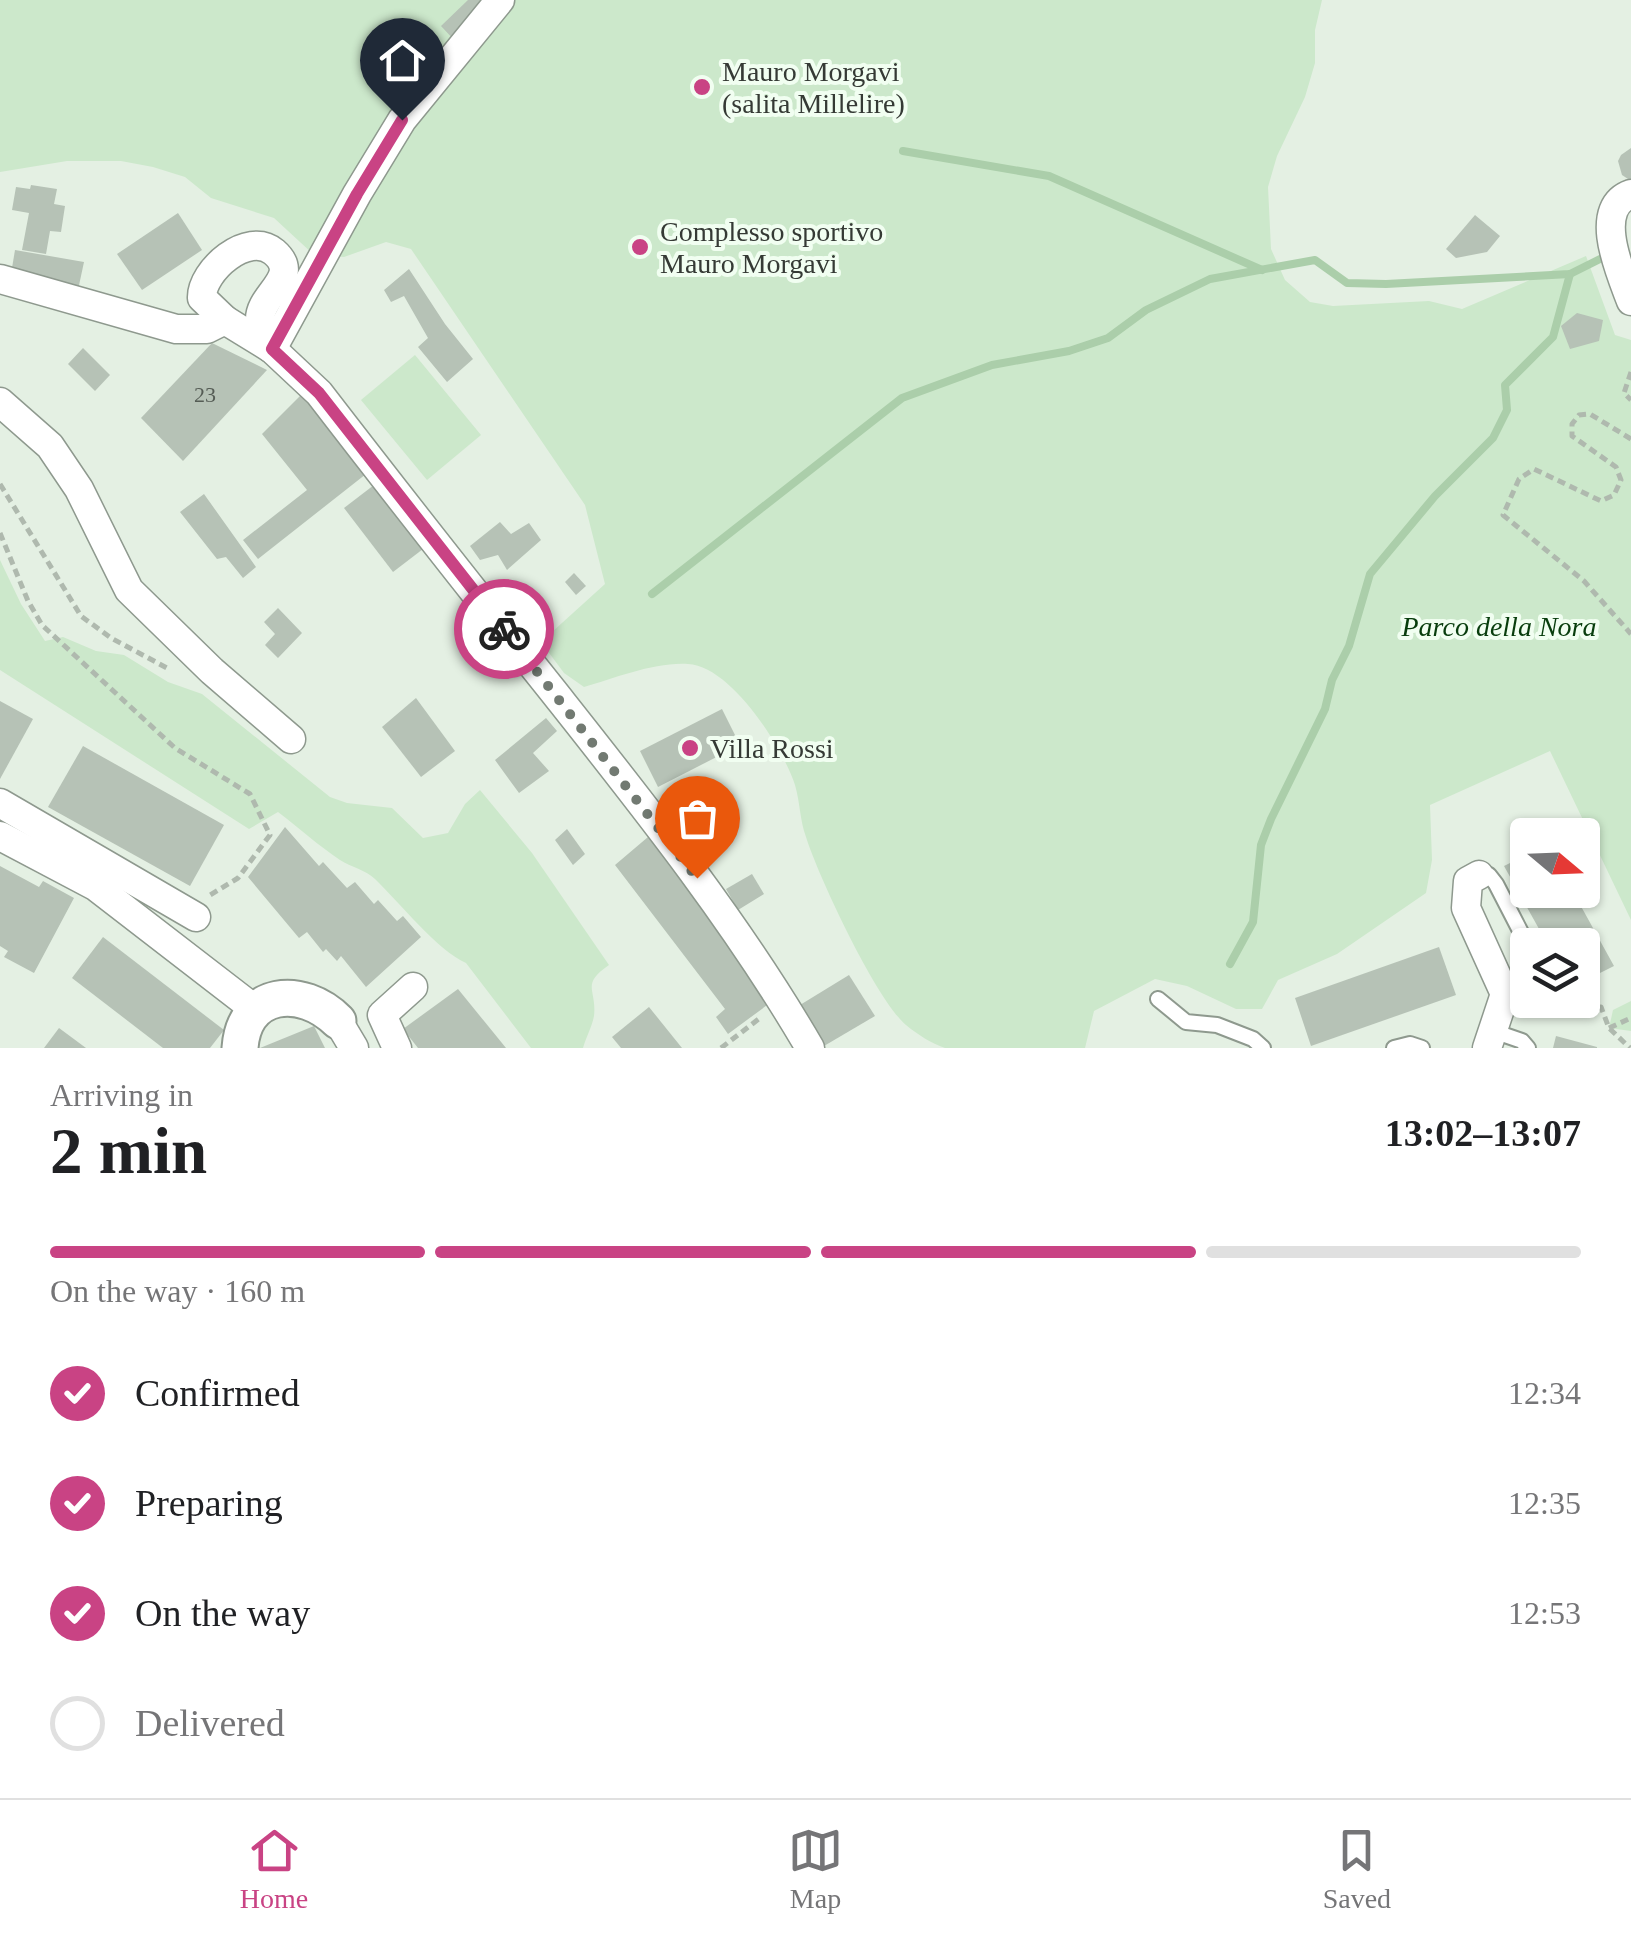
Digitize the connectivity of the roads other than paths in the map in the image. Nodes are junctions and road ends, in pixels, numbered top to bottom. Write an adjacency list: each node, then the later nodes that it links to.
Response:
1 (500, 0): 6 (street)
2 (1631, 194): 4 (street)
3 (0, 279): 5 (street)
4 (1631, 301)
5 (216, 324): 6 (street); 6 (street)
6 (272, 349): 21 (street)
7 (0, 402): 8 (street)
8 (292, 739)
9 (0, 803): 12 (street)
10 (0, 836): 16 (street)
11 (1479, 875): 13 (lane); 18 (street)
12 (204, 905)
13 (1519, 928)
14 (413, 986): 20 (street)
15 (1158, 1000): 22 (lane)
16 (257, 1011): 17 (street); 19 (street)
17 (346, 1034)
18 (1490, 1040): 25 (lane)
19 (240, 1048)
20 (397, 1048)
21 (810, 1048)
22 (1263, 1048)
23 (1394, 1048): 24 (lane)
24 (1422, 1048)
25 (1528, 1048)

